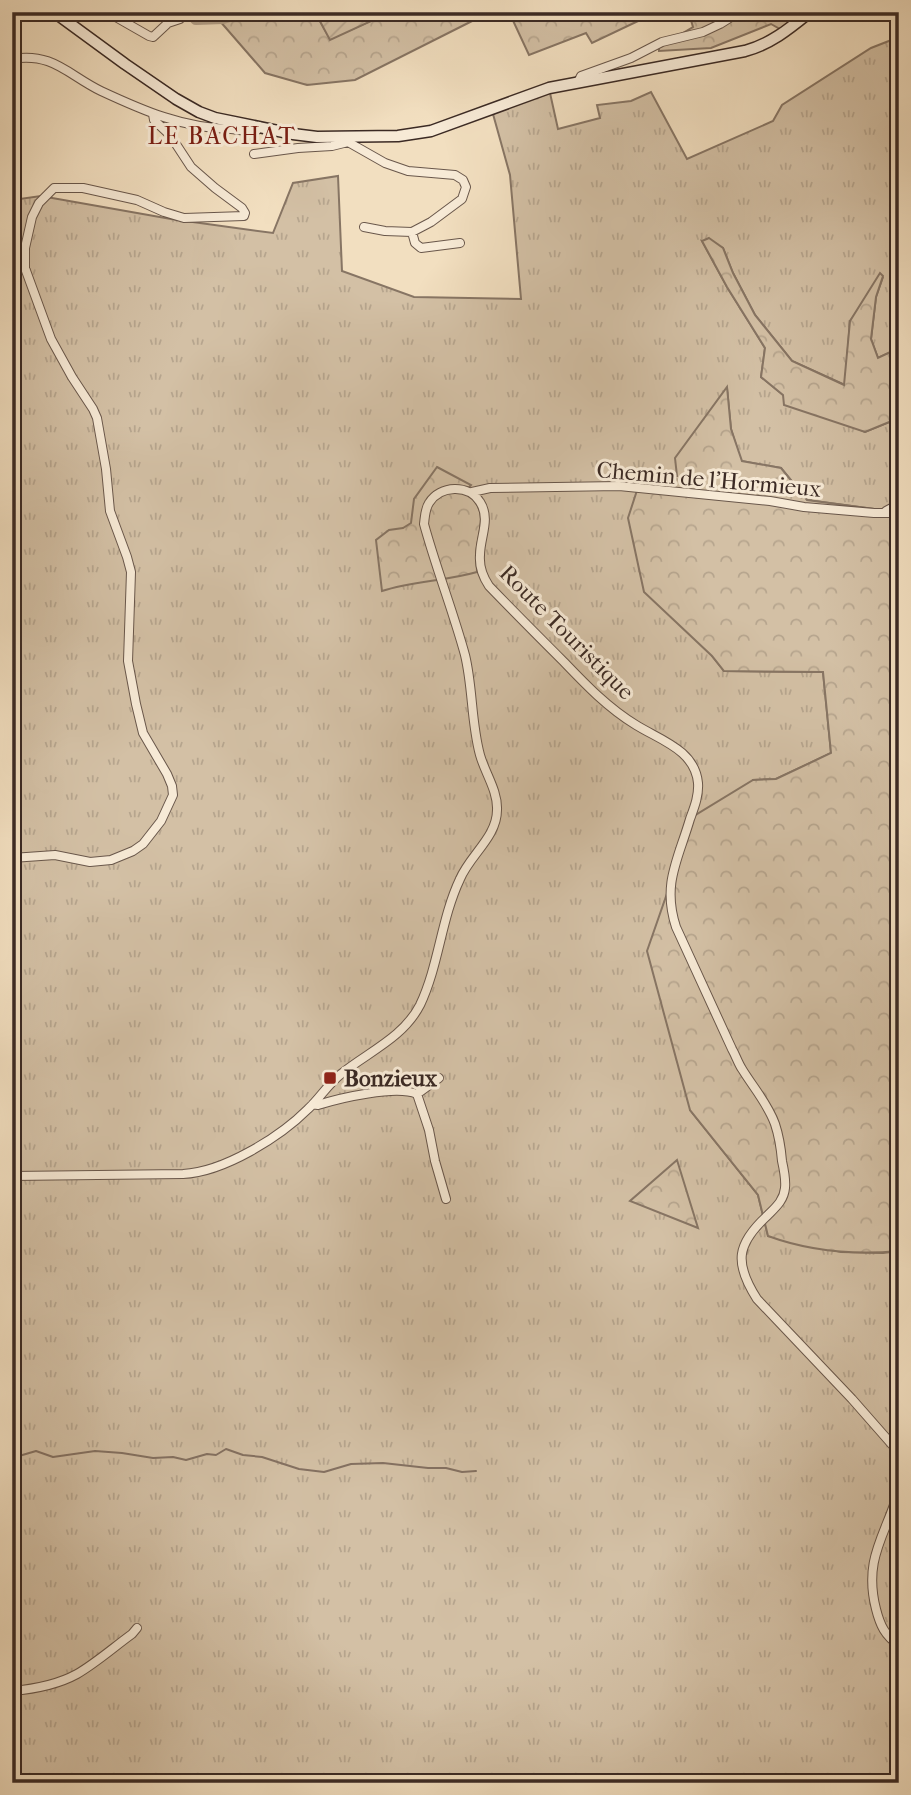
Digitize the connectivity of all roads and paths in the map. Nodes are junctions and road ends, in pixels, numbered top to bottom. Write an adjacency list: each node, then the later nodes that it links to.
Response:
1 (54, 12): 9 (main road)
2 (107, 12): 3 (street)
3 (186, 12)
4 (739, 12): 7 (street)
5 (810, 12): 7 (main road)
6 (12, 59): 8 (street)
7 (578, 82): 10 (main road)
8 (153, 114): 9 (street); 19 (street)
9 (259, 126): 10 (main road)
10 (348, 140): 11 (street); 13 (street)
11 (254, 154)
12 (364, 227): 13 (street)
13 (412, 232): 14 (street)
14 (460, 243)
15 (472, 492): 17 (street, Chemin de l'Hormieux); 22 (street); 25 (street, Route Touristique)
16 (899, 504): 17 (street)
17 (883, 513): 18 (street, Chemin de l'Hormieux)
18 (899, 513)
19 (12, 858)
20 (439, 1078): 21 (street)
21 (418, 1094): 22 (street); 24 (street)
22 (313, 1104): 23 (street)
23 (12, 1176)
24 (446, 1199)
25 (899, 1458)
26 (899, 1490): 28 (street)
27 (137, 1628): 29 (street)
28 (899, 1645)
29 (12, 1691)

